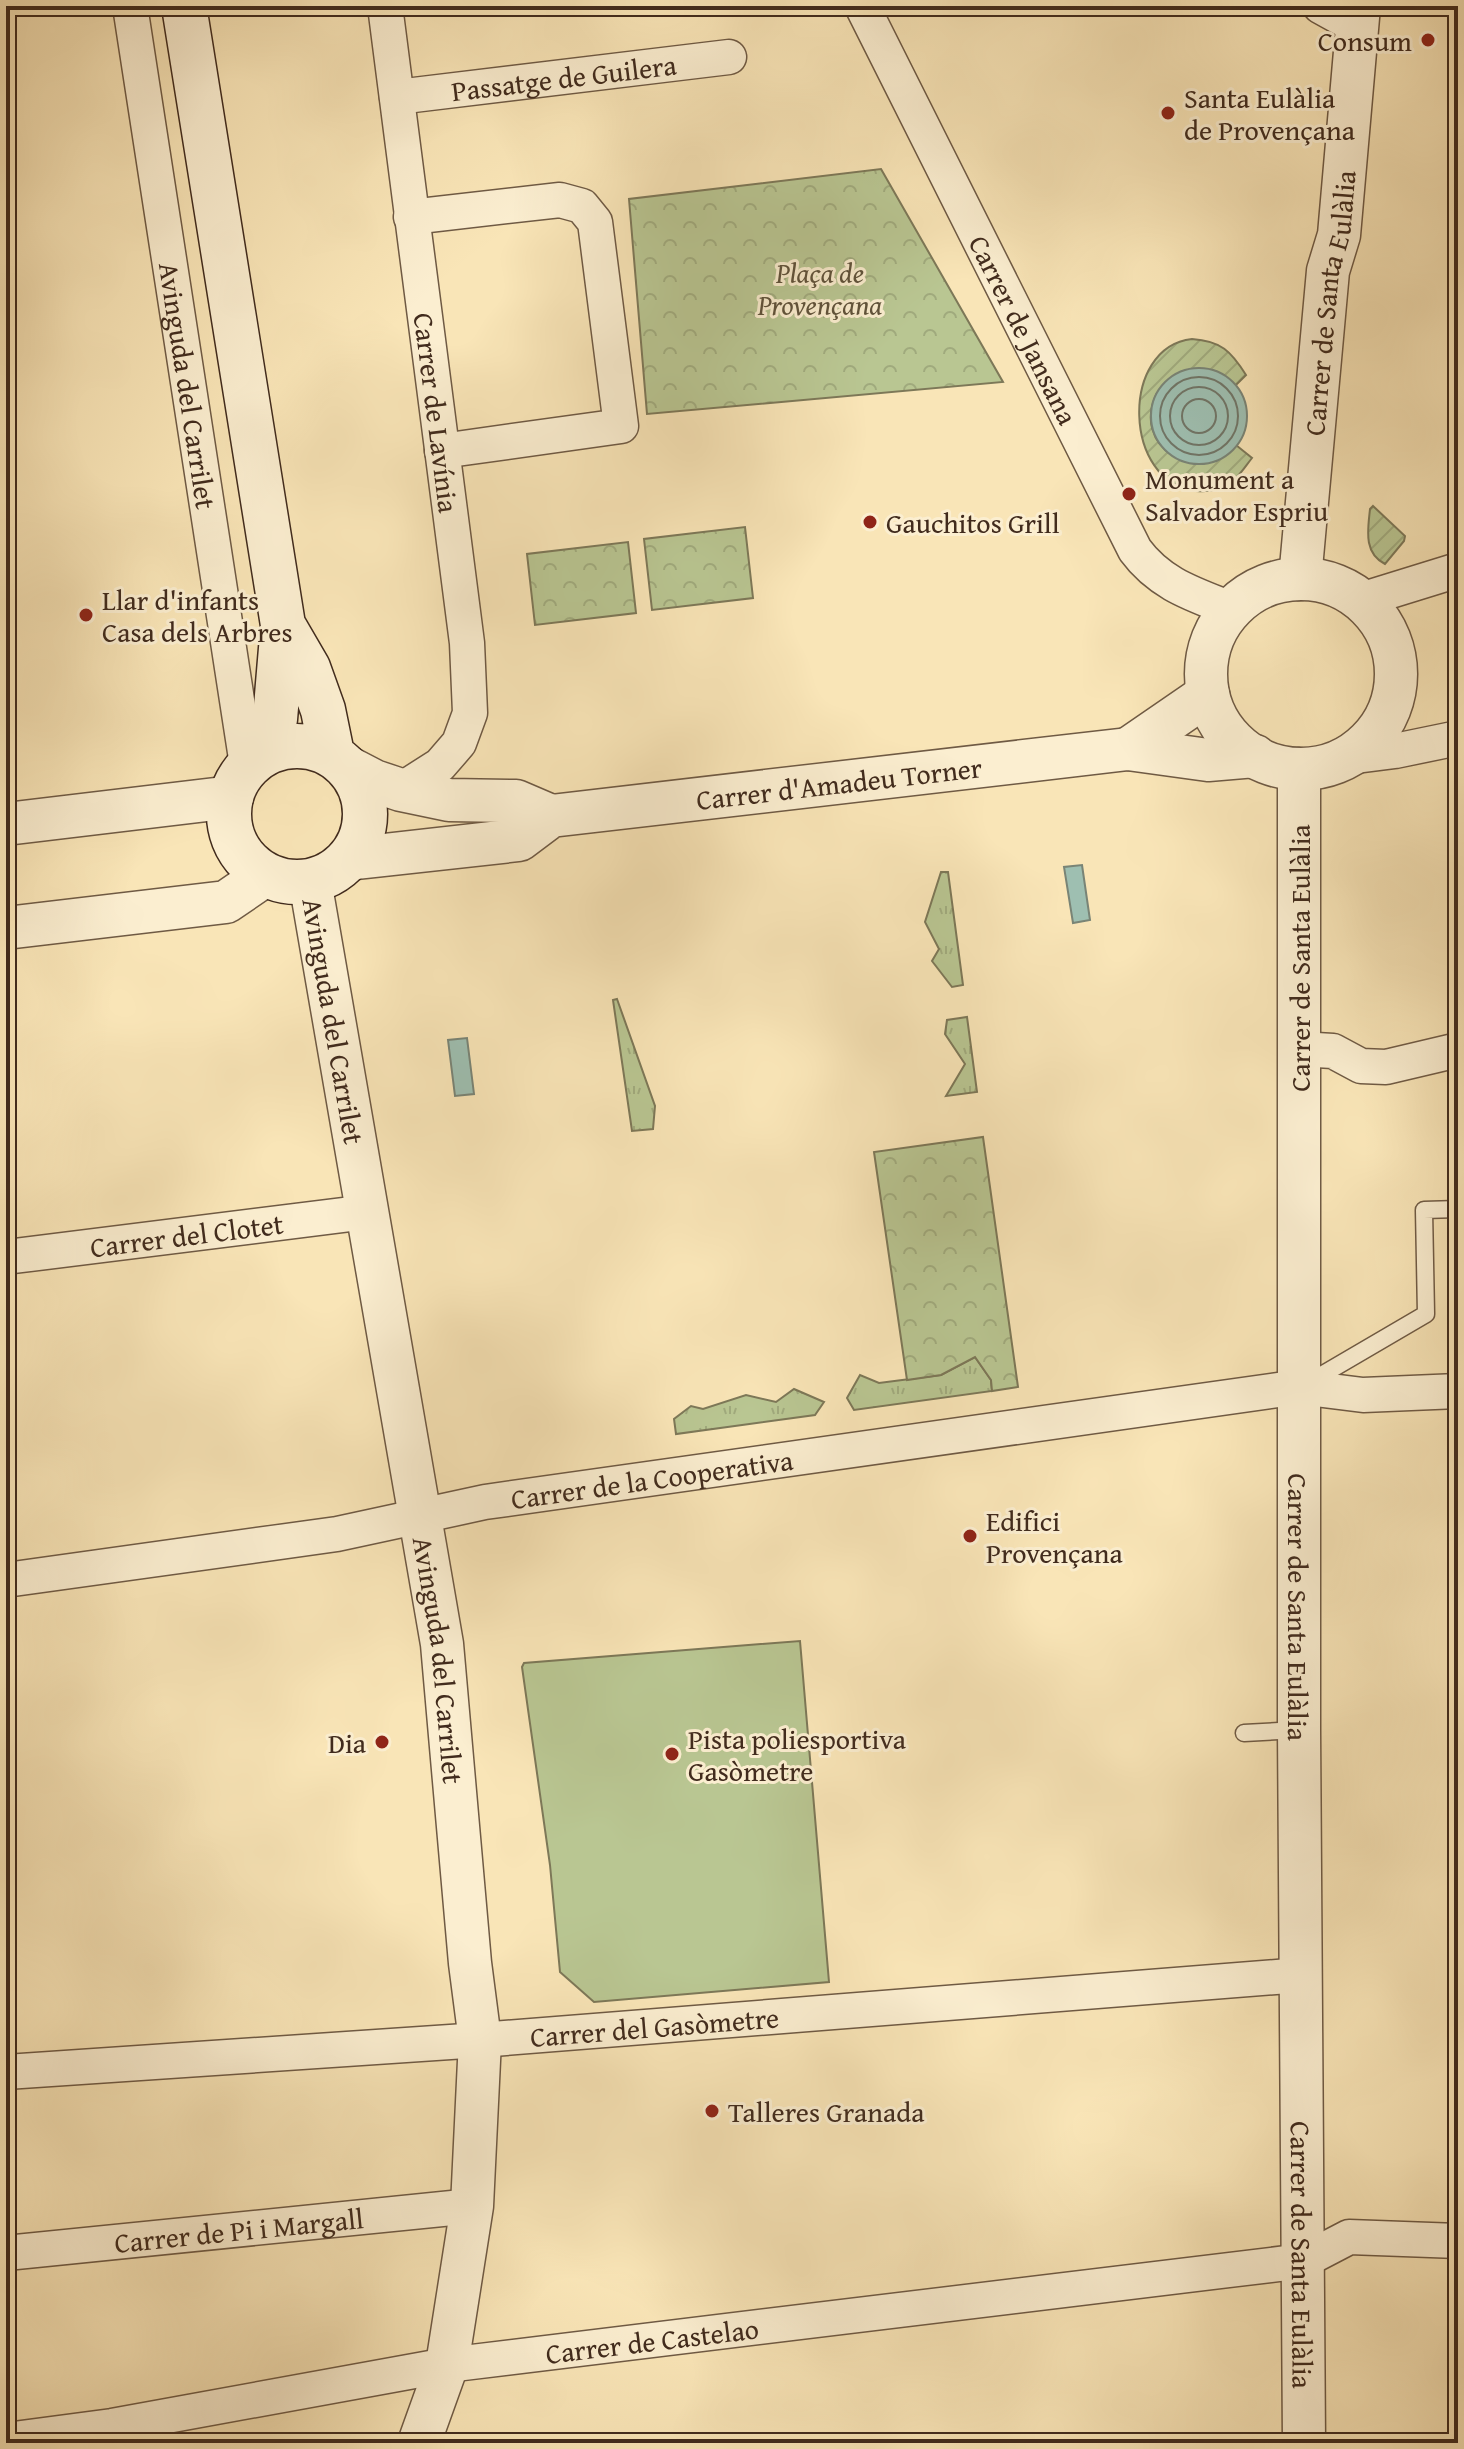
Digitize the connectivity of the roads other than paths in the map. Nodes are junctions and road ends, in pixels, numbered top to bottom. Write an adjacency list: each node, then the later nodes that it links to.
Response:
1 (130, 6): 23 (street, Avinguda del Carrilet)
2 (184, 6): 15 (main road, Avinguda del Carrilet)
3 (385, 6): 8 (street, Carrer de Lavínia)
4 (862, 6): 14 (street, Carrer de Jansana)
5 (1320, 6): 6 (street, Carrer de Santa Eulàlia)
6 (1359, 16): 12 (street, Carrer de Santa Eulàlia)
7 (729, 57): 8 (street, Passatge de Guilera)
8 (397, 97): 9 (street, Carrer de Lavínia)
9 (411, 217): 10 (street, Carrer de Lavínia); 10 (street)
10 (442, 451): 24 (street, Carrer de Lavínia)
11 (1458, 570): 13 (street)
12 (1300, 579): 13 (street); 14 (street)
13 (1361, 600): 20 (street)
14 (1231, 609): 16 (street)
15 (283, 625): 21 (main road); 23 (main road)
16 (1208, 694): 18 (street, Carrer d'Amadeu Torner); 19 (street)
17 (1458, 738): 20 (street)
18 (1128, 749): 19 (street, Carrer d'Amadeu Torner); 25 (street, Carrer d'Amadeu Torner)
19 (1255, 756): 22 (street)
20 (1348, 757): 22 (street)
21 (340, 761): 23 (main road); 24 (street, Carrer d'Amadeu Torner); 27 (main road)
22 (1299, 769): 31 (street, Carrer de Santa Eulàlia)
23 (248, 771): 26 (street); 28 (main road)
24 (401, 790): 25 (street, Carrer d'Amadeu Torner)
25 (551, 816): 27 (street)
26 (6, 824)
27 (348, 859): 29 (main road)
28 (264, 876): 29 (main road); 30 (street)
29 (310, 881): 34 (street, Avinguda del Carrilet)
30 (6, 928)
31 (1299, 1049): 32 (street); 36 (street, Carrer de Santa Eulàlia)
32 (1458, 1050)
33 (1458, 1209): 36 (lane)
34 (367, 1212): 35 (street, Carrer del Clotet); 38 (street, Avinguda del Carrilet)
35 (6, 1257)
36 (1299, 1387): 37 (street, Carrer de la Cooperativa); 38 (street, Carrer de la Cooperativa); 40 (street, Carrer de Santa Eulàlia)
37 (1458, 1391)
38 (420, 1516): 39 (street, Carrer de la Cooperativa); 43 (street, Avinguda del Carrilet)
39 (6, 1580)
40 (1299, 1730): 41 (lane); 42 (street, Carrer de Santa Eulàlia)
41 (1244, 1733)
42 (1301, 1975): 43 (street, Carrer del Gasòmetre); 48 (street, Carrer de Santa Eulàlia)
43 (480, 2040): 44 (street, Carrer del Gasòmetre); 45 (street, Avinguda del Carrilet)
44 (6, 2072)
45 (472, 2206): 47 (street, Carrer de Pi i Margall); 49 (street, Avinguda del Carrilet)
46 (1458, 2241): 48 (street)
47 (6, 2253)
48 (1303, 2261): 49 (street, Carrer de Castelao); 53 (street, Carrer de Santa Eulàlia)
49 (447, 2365): 50 (street, Carrer de Castelao); 52 (street, Avinguda del Carrilet)
50 (112, 2434): 51 (street, Carrer de Castelao)
51 (6, 2440)
52 (419, 2443)
53 (1304, 2443)

